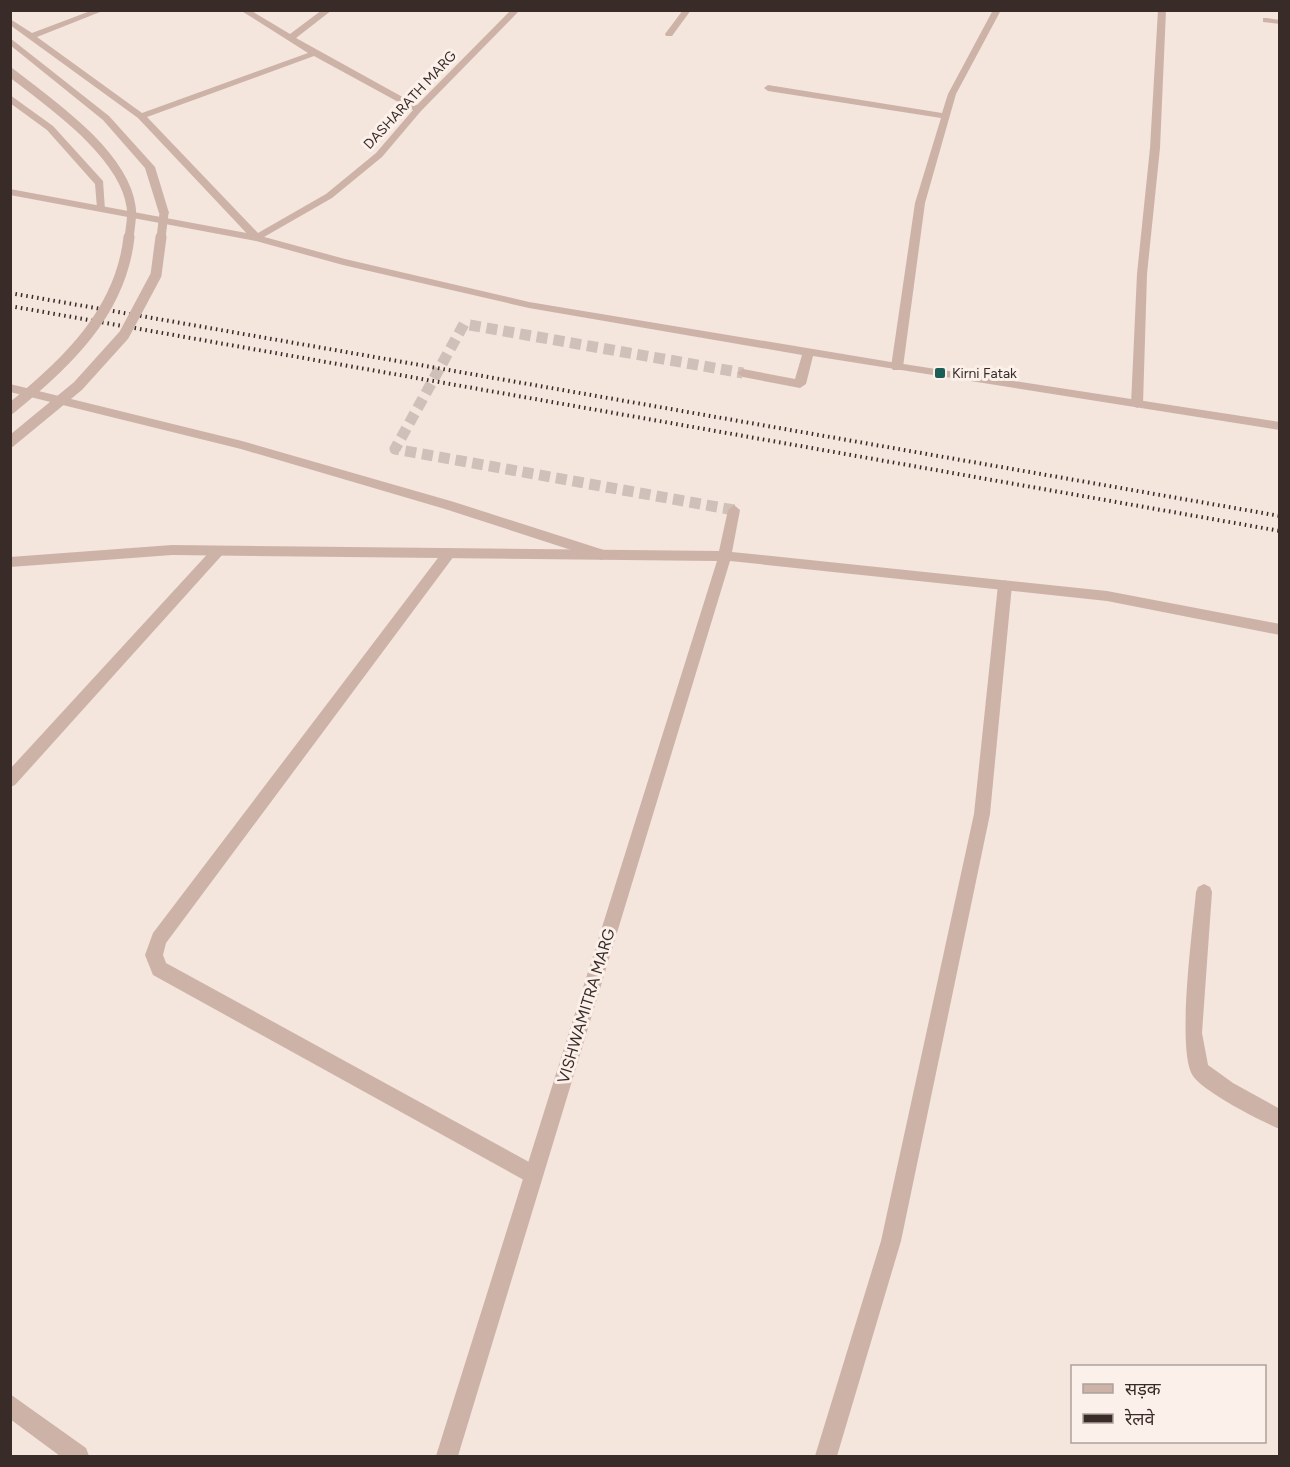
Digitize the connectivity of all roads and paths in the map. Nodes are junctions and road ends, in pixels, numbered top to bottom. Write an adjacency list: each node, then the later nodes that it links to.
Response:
1 (101, 10): 12 (street)
2 (244, 10): 13 (street)
3 (328, 10): 13 (street)
4 (516, 10): 19 (street, DASHARATH MARG)
5 (687, 10): 11 (street)
6 (997, 10): 21 (street)
7 (1162, 10): 29 (street)
8 (1266, 20): 10 (street)
9 (10, 21): 12 (street)
10 (1280, 22)
11 (669, 34)
12 (33, 36): 20 (street)
13 (290, 38): 15 (street)
14 (10, 40): 32 (street, bridge)
15 (315, 53): 19 (street); 20 (street)
16 (10, 72): 30 (street, bridge)
17 (768, 88): 21 (street)
18 (10, 98): 23 (street)
19 (418, 109): 24 (street, DASHARATH MARG)
20 (141, 116): 24 (street)
21 (946, 117): 26 (street)
22 (10, 192): 23 (street)
23 (102, 208): 24 (street)
24 (256, 238): 25 (street)
25 (808, 352): 26 (street); 27 (street)
26 (897, 367): 29 (street)
27 (743, 373)
28 (10, 388): 36 (street)
29 (1137, 404): 31 (street)
30 (10, 410)
31 (1280, 426)
32 (10, 442)
33 (734, 510): 37 (street, VISHWAMITRA MARG)
34 (218, 551): 35 (street); 38 (street); 41 (street)
35 (449, 553): 36 (street); 44 (street)
36 (602, 555): 37 (street)
37 (725, 556): 39 (street); 44 (street, VISHWAMITRA MARG)
38 (10, 562)
39 (1005, 585): 40 (street); 48 (street)
40 (1280, 630)
41 (10, 780)
42 (1204, 892): 43 (street)
43 (1280, 1120)
44 (533, 1175): 47 (street, VISHWAMITRA MARG)
45 (10, 1405): 46 (street)
46 (78, 1456)
47 (447, 1456)
48 (826, 1456)

